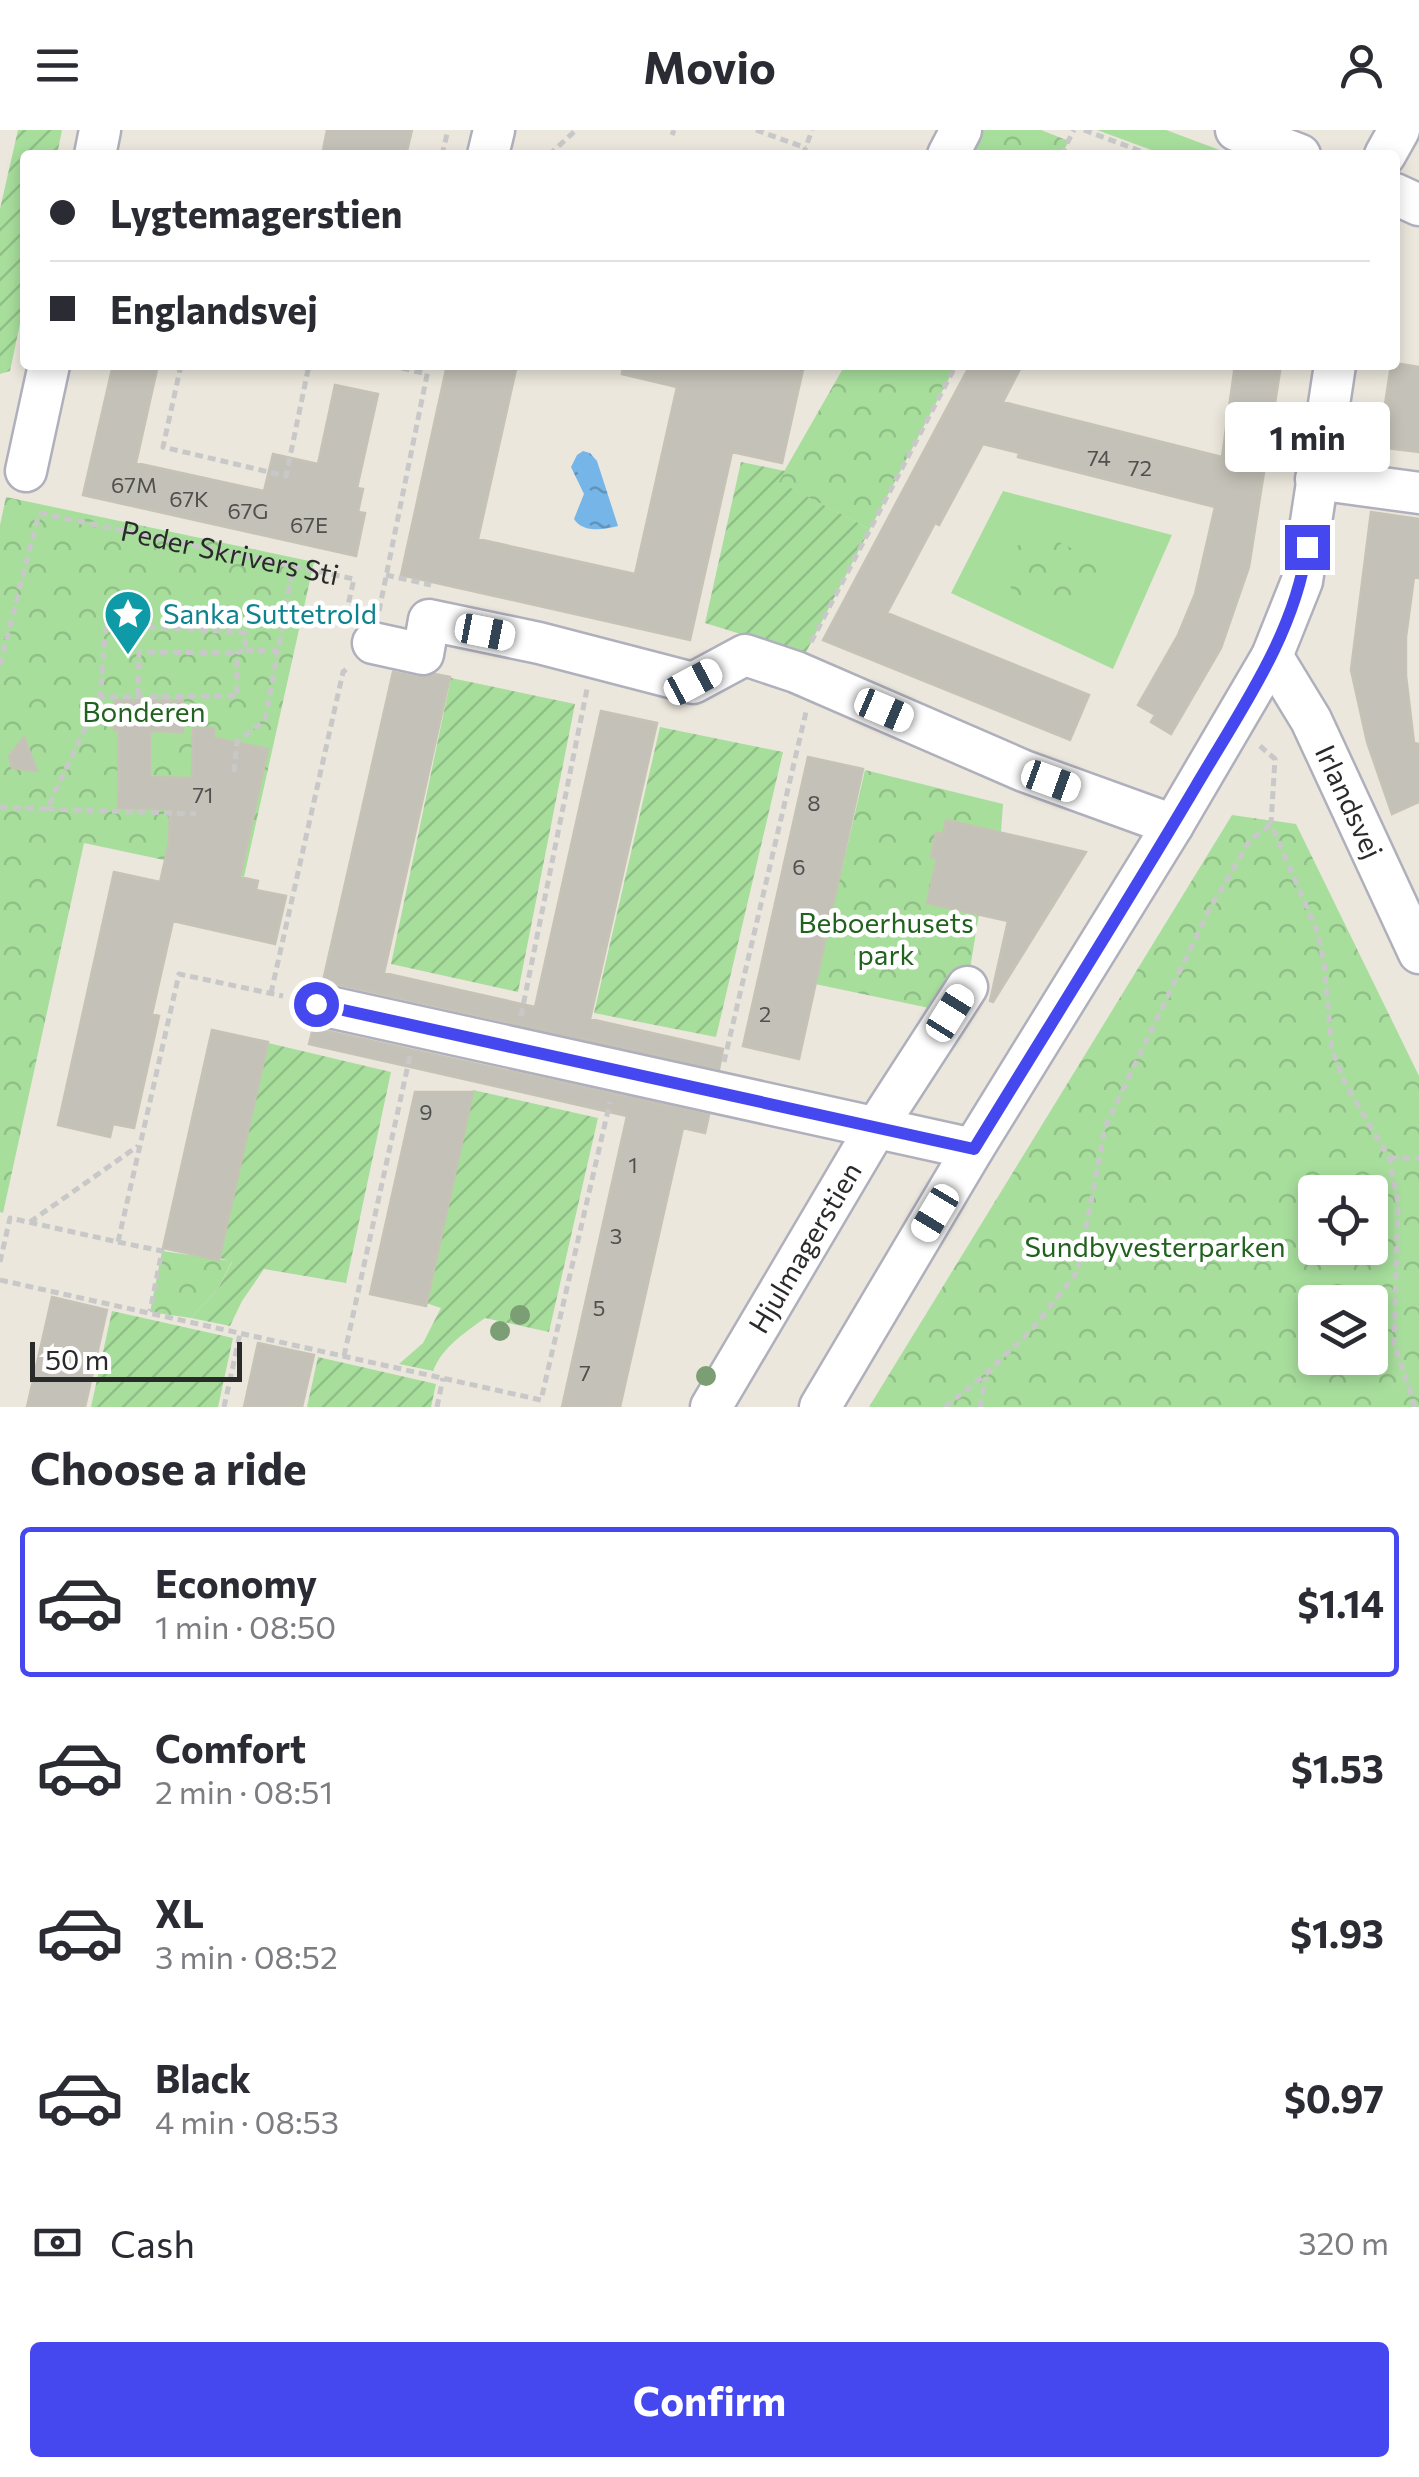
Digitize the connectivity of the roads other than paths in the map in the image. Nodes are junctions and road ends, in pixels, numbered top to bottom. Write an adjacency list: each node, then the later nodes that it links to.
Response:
1 (1236, 130): 2 (street)
2 (1287, 150)
3 (48, 370): 5 (street)
4 (1334, 370): 6 (street)
5 (26, 471)
6 (1316, 479): 7 (street); 9 (street)
7 (1419, 493)
8 (373, 644): 10 (street)
9 (1272, 656): 10 (street); 11 (street, Irlandsvej)
10 (1173, 825): 15 (street)
11 (1419, 953)
12 (967, 987): 14 (street, Hjulmagerstien)
13 (316, 1004): 14 (street)
14 (878, 1126): 15 (street); 16 (street, Hjulmagerstien)
15 (974, 1149): 17 (street)
16 (711, 1407)
17 (820, 1407)

